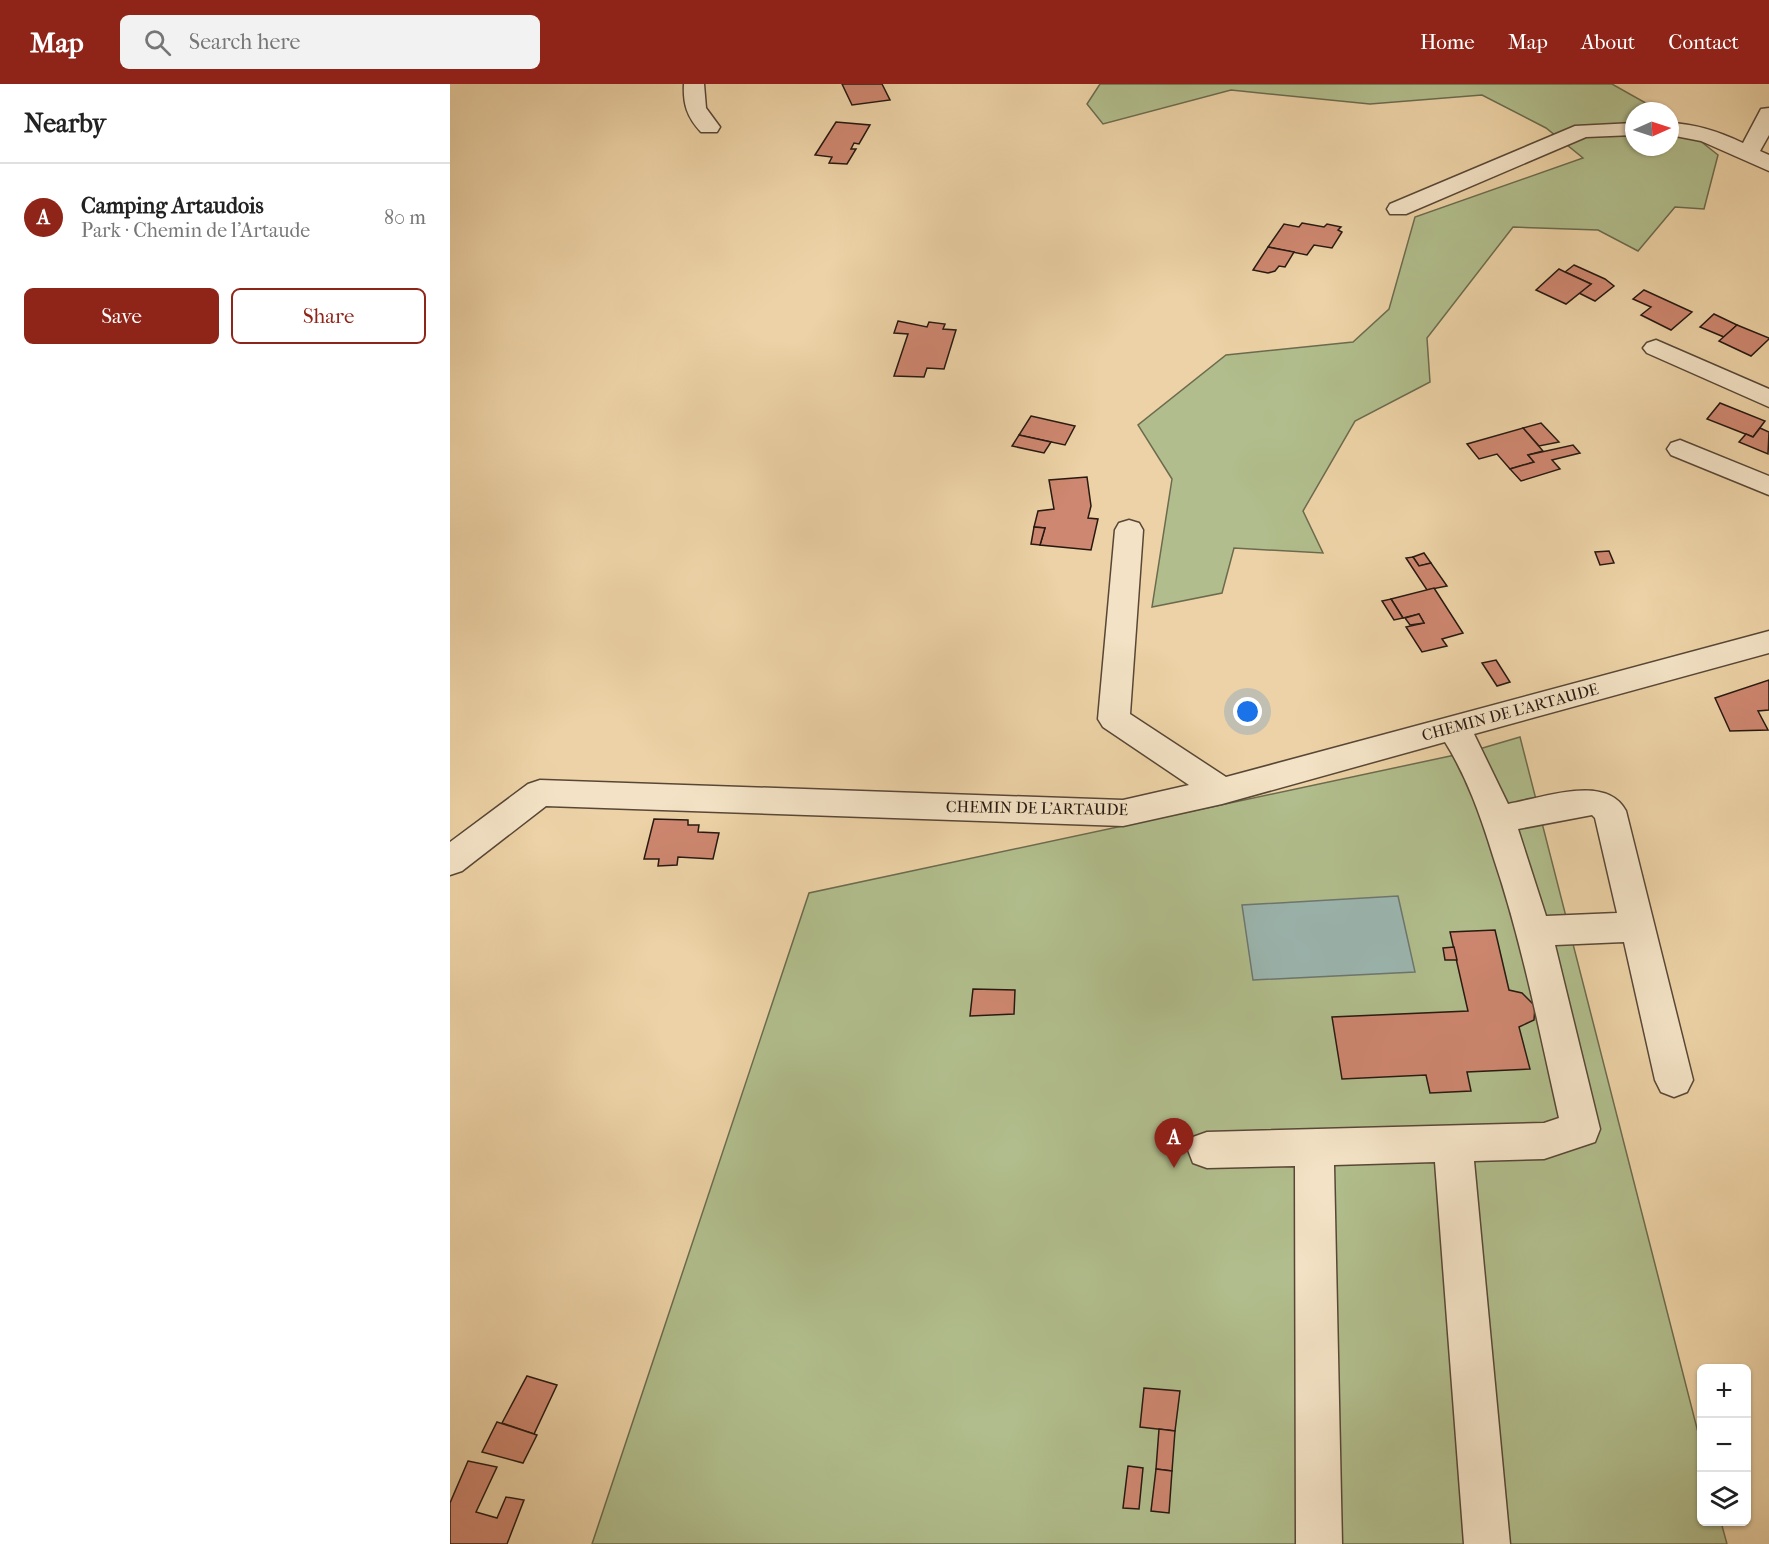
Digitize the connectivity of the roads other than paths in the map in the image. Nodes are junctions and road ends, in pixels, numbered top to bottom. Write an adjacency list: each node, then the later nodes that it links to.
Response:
1 (694, 84): 3 (street)
2 (1769, 114): 6 (street)
3 (709, 127)
4 (1625, 129): 8 (street)
5 (1679, 129): 6 (street)
6 (1748, 154): 7 (street)
7 (1769, 164)
8 (1398, 209)
9 (1656, 348): 10 (street)
10 (1769, 399)
11 (1680, 448): 12 (street)
12 (1769, 486)
13 (1129, 530): 16 (street)
14 (1769, 642): 15 (street, CHEMIN DE L'ARTAUDE)
15 (1453, 728): 16 (street, CHEMIN DE L'ARTAUDE); 17 (street)
16 (1222, 791): 18 (street, CHEMIN DE L'ARTAUDE)
17 (1498, 819): 19 (street); 20 (street)
18 (450, 861)
19 (1636, 927): 20 (street); 21 (street)
20 (1534, 931): 22 (street)
21 (1674, 1080)
22 (1453, 1143): 23 (street); 26 (street)
23 (1314, 1147): 24 (street); 25 (street)
24 (1207, 1150)
25 (1319, 1544)
26 (1487, 1544)

